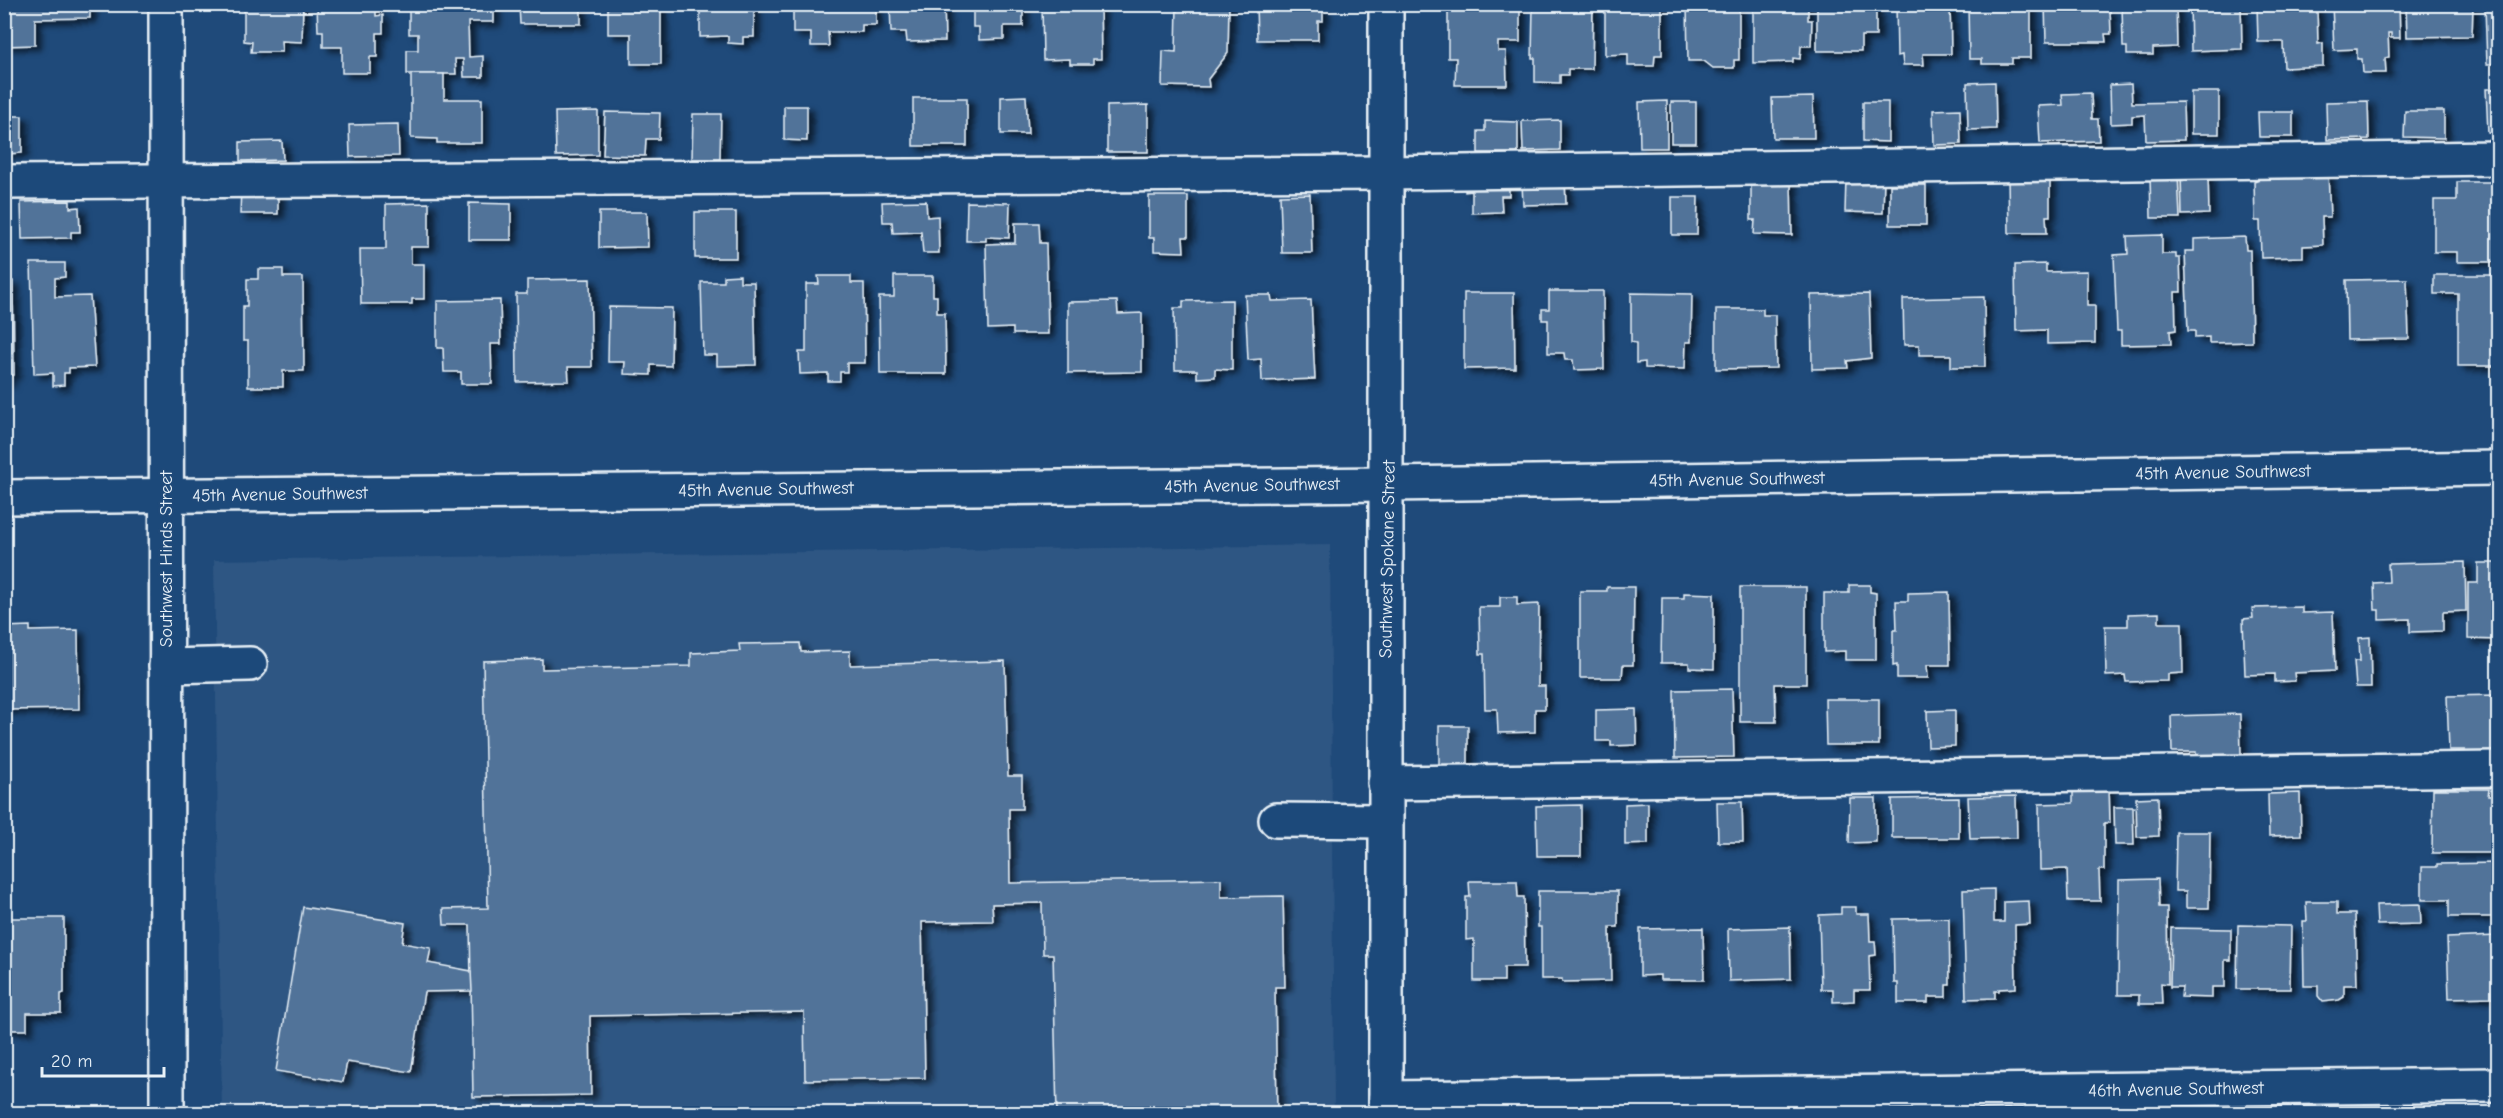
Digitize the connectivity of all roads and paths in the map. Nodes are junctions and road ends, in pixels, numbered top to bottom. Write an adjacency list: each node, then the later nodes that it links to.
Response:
1 (166, 4): 5 (street, Southwest Hinds Street)
2 (1386, 4): 4 (street, Southwest Spokane Street)
3 (2499, 159): 4 (street)
4 (1387, 173): 5 (street); 8 (street, Southwest Spokane Street)
5 (168, 181): 6 (street); 9 (street, Southwest Hinds Street)
6 (4, 182)
7 (2499, 468): 8 (street, 45th Avenue Southwest)
8 (1388, 484): 9 (street, 45th Avenue Southwest); 14 (street, Southwest Spokane Street)
9 (166, 495): 10 (street, 45th Avenue Southwest); 12 (street, Southwest Hinds Street)
10 (4, 497)
11 (249, 664): 12 (street)
12 (166, 666): 19 (street, Southwest Hinds Street)
13 (2499, 769): 14 (street)
14 (1385, 783): 16 (street, Southwest Spokane Street)
15 (1276, 820): 16 (street)
16 (1385, 821): 18 (street, Southwest Spokane Street)
17 (2499, 1085): 18 (street, 46th Avenue Southwest)
18 (1386, 1106)
19 (167, 1113)

